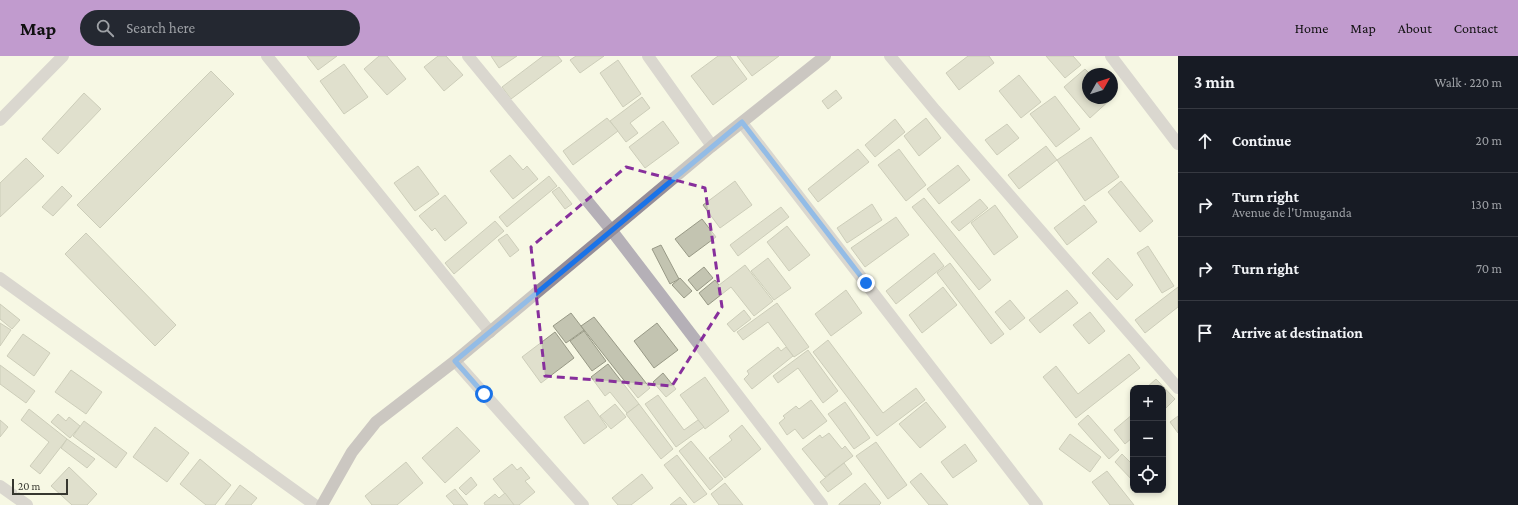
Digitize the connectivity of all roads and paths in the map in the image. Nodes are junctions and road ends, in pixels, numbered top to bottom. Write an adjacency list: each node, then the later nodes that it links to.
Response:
1 (63, 56): 8 (street)
2 (267, 56): 14 (street)
3 (468, 56): 12 (street)
4 (648, 56): 11 (street)
5 (825, 56): 9 (street)
6 (890, 56): 16 (street)
7 (1111, 56): 10 (street)
8 (0, 120)
9 (742, 122): 11 (street); 23 (street)
10 (1178, 144)
11 (712, 146): 12 (street)
12 (612, 231): 14 (street); 22 (street)
13 (0, 278): 19 (street)
14 (490, 332): 15 (street)
15 (455, 361): 20 (street); 21 (street)
16 (1178, 388)
17 (0, 486): 18 (street)
18 (28, 505)
19 (315, 505)
20 (322, 505)
21 (583, 505)
22 (822, 505)
23 (1037, 505)

